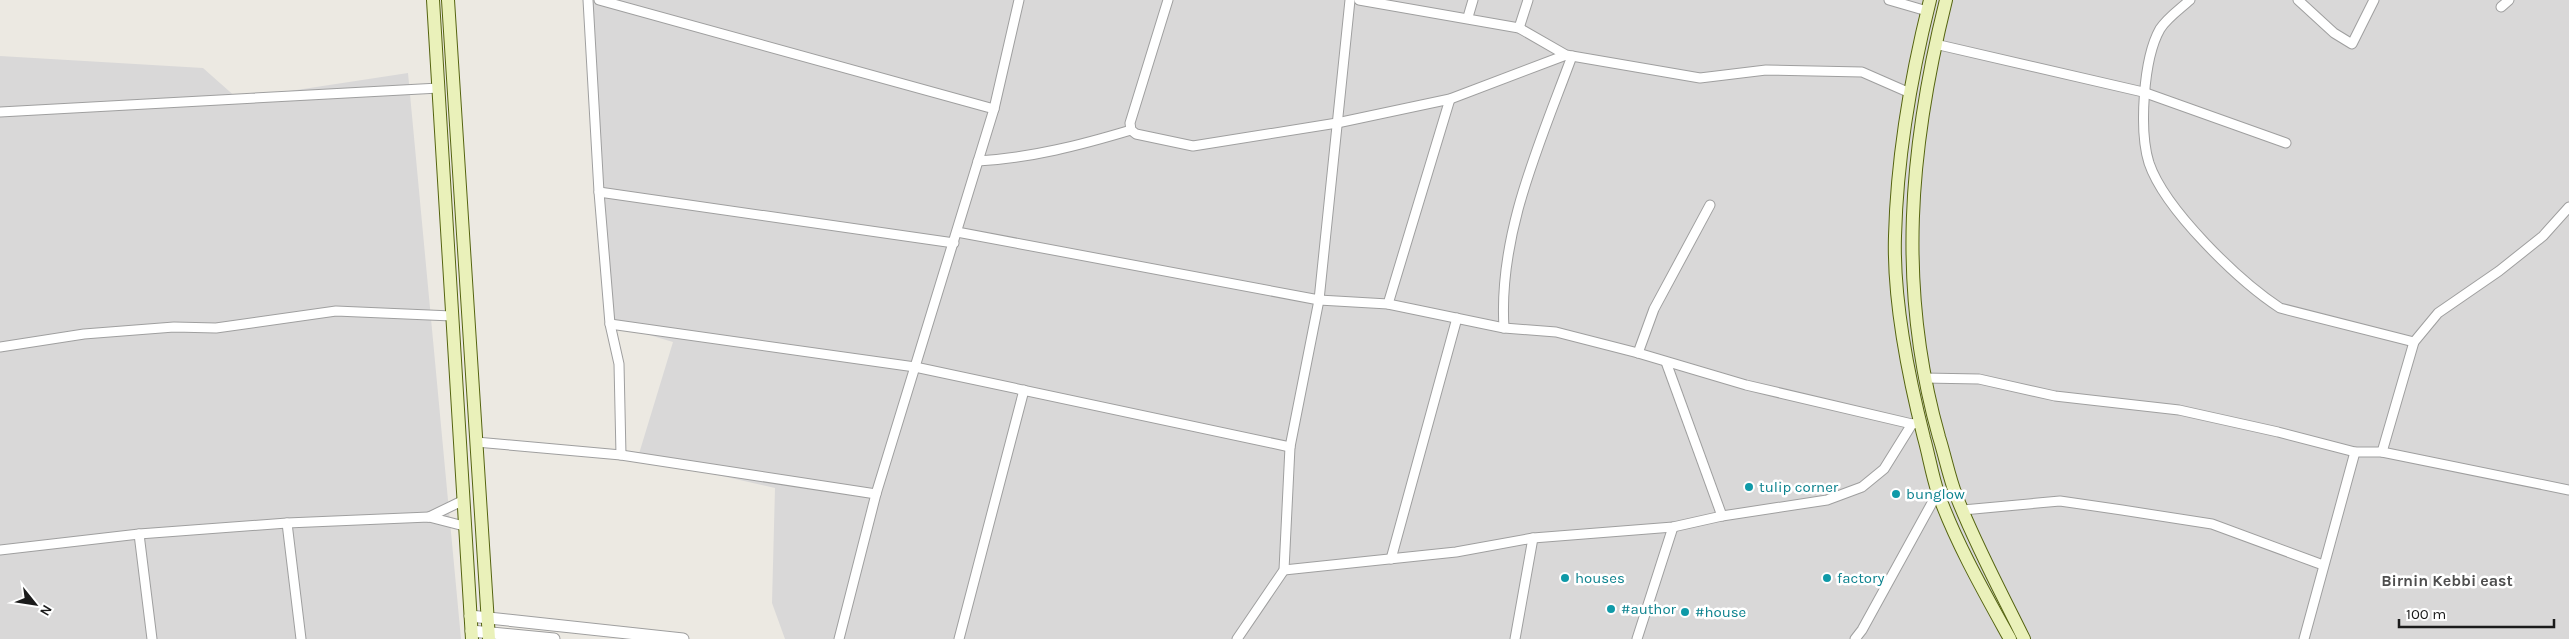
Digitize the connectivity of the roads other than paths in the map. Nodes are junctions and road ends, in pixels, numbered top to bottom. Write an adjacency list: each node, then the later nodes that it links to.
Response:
1 (433, 0): 23 (main road)
2 (448, 0): 52 (main road)
3 (588, 0): 33 (street)
4 (599, 0): 27 (street)
5 (1019, 0): 27 (street)
6 (1168, 0): 30 (street)
7 (1350, 0): 29 (street)
8 (1359, 0): 19 (street)
9 (1473, 0): 19 (street)
10 (1528, 0): 20 (street)
11 (1889, 0): 17 (street)
12 (1946, 0): 21 (main road)
13 (2190, 0): 24 (street)
14 (2298, 0): 15 (street)
15 (2374, 0)
16 (2509, 0): 18 (street)
17 (1929, 6): 25 (main road)
18 (2501, 7)
19 (1468, 17): 20 (street)
20 (1518, 28): 22 (street)
21 (1935, 44): 24 (street); 49 (main road)
22 (1569, 56): 25 (street); 26 (street); 43 (street)
23 (439, 88): 28 (street); 40 (main road)
24 (2143, 92): 31 (street); 44 (street)
25 (1910, 93): 51 (main road)
26 (1450, 99): 29 (street); 39 (street)
27 (994, 110): 32 (street)
28 (0, 112)
29 (1337, 123): 30 (street); 38 (street)
30 (1131, 130): 32 (street)
31 (2286, 143)
32 (978, 161): 36 (street)
33 (599, 192): 37 (street); 42 (street)
34 (1710, 205): 46 (street)
35 (2569, 207): 44 (street)
36 (957, 232): 37 (street); 38 (street)
37 (954, 243): 48 (street)
38 (1319, 300): 39 (street); 53 (street)
39 (1388, 304): 41 (street)
40 (452, 316): 45 (street); 60 (main road)
41 (1457, 318): 43 (street); 70 (street)
42 (610, 324): 48 (street); 56 (street)
43 (1504, 328): 46 (street)
44 (2414, 342): 55 (street)
45 (0, 347)
46 (1638, 352): 47 (street)
47 (1666, 362): 51 (street); 63 (street)
48 (915, 367): 50 (street); 59 (street)
49 (1924, 378): 54 (street); 61 (main road)
50 (1024, 390): 53 (street); 82 (street)
51 (1916, 423): 58 (main road); 63 (street)
52 (476, 442): 56 (street); 74 (main road)
53 (1290, 446): 72 (street)
54 (2355, 452): 55 (street); 71 (street)
55 (2382, 452): 57 (street)
56 (621, 454): 59 (street)
57 (2569, 490)
58 (1938, 492): 86 (street); 87 (main road)
59 (876, 494): 81 (street)
60 (464, 500): 62 (street); 65 (main road)
61 (1963, 510): 71 (street); 88 (main road)
62 (429, 516): 64 (street); 65 (street)
63 (1722, 516): 66 (street)
64 (287, 523): 67 (street); 78 (street)
65 (464, 526): 73 (main road)
66 (1673, 527): 68 (street); 85 (street)
67 (139, 534): 69 (street); 77 (street)
68 (1533, 538): 70 (street); 84 (street)
69 (0, 550)
70 (1391, 559): 72 (street)
71 (2323, 564): 89 (street)
72 (1284, 570): 83 (street)
73 (470, 616): 74 (street); 75 (main road)
74 (486, 616): 76 (main road); 80 (street)
75 (472, 635): 76 (street)
76 (488, 635): 79 (street)
77 (152, 639)
78 (301, 639)
79 (554, 639)
80 (682, 639)
81 (839, 639)
82 (959, 639)
83 (1236, 639)
84 (1515, 639)
85 (1637, 639)
86 (1855, 639)
87 (2010, 639)
88 (2024, 639)
89 (2304, 639)

